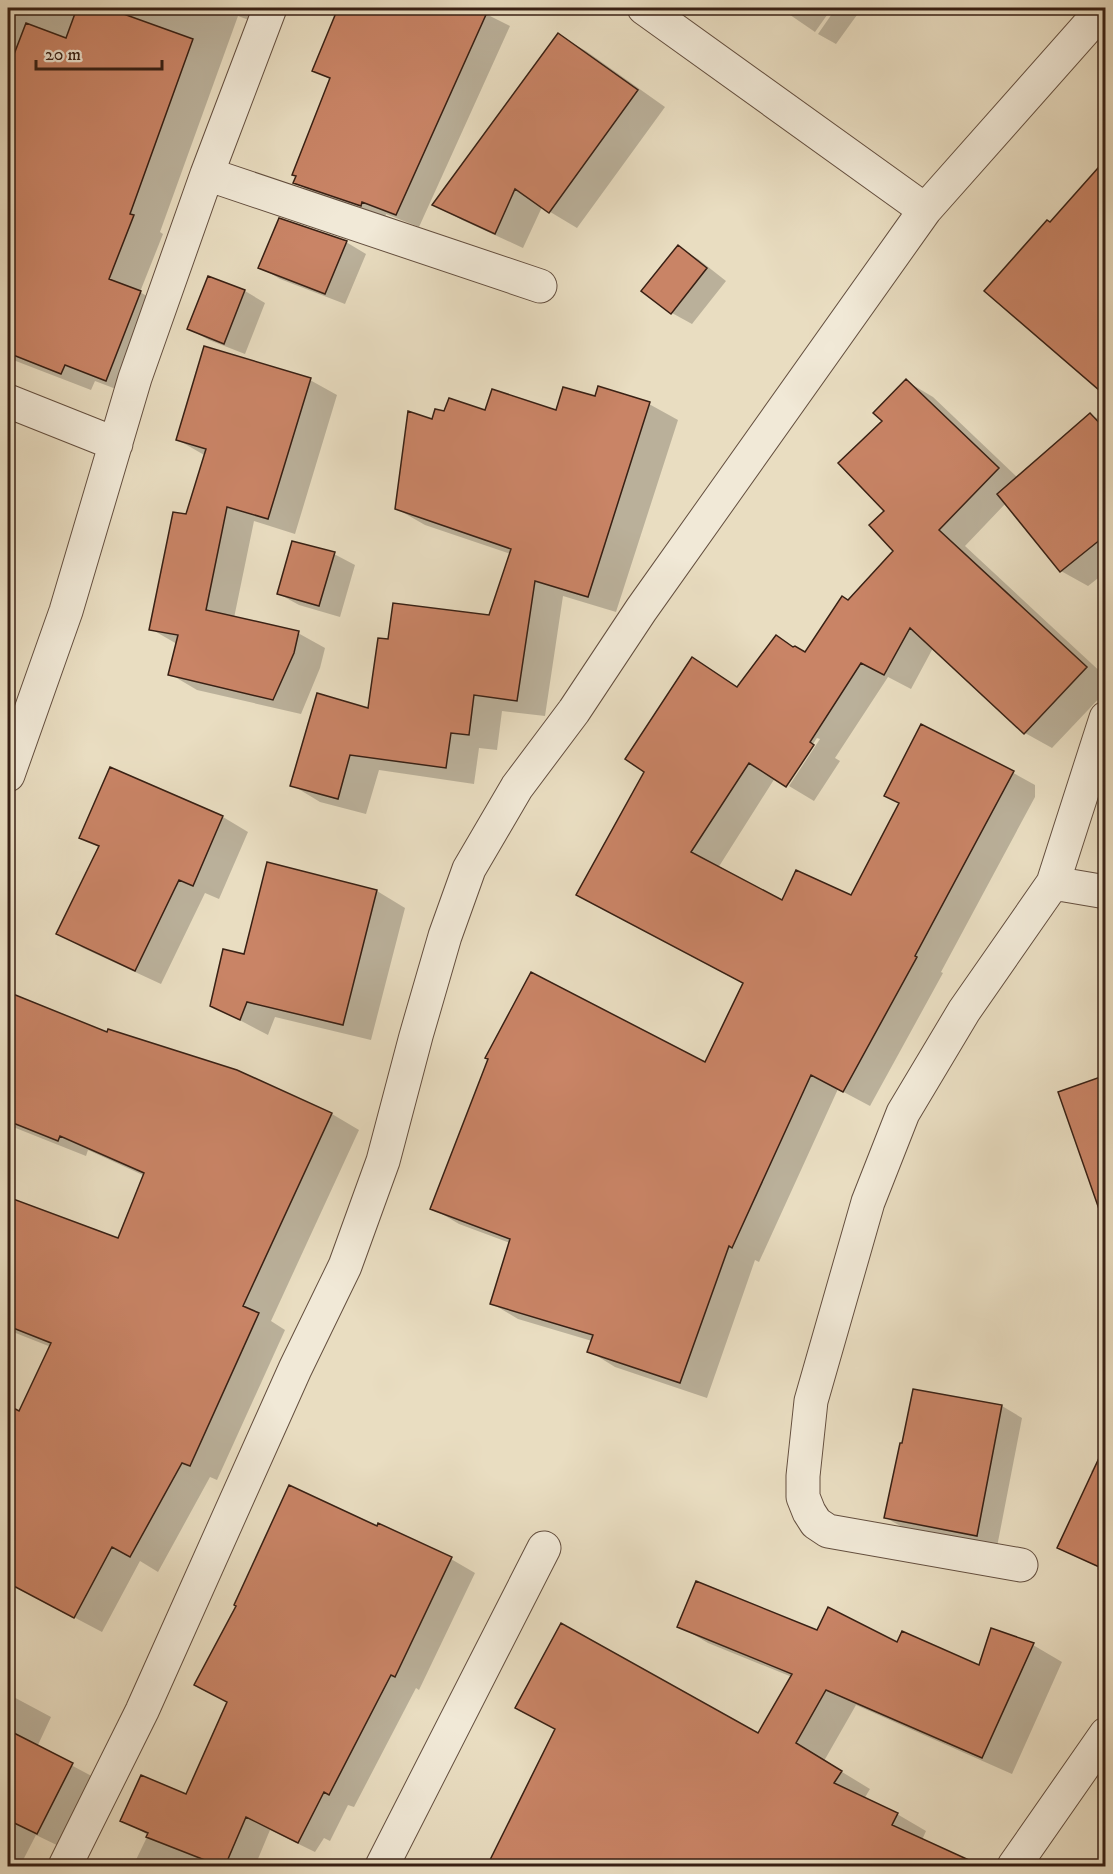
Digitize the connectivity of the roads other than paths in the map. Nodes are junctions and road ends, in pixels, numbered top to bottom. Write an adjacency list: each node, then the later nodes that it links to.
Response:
1 (270, 8): 4 (street)
2 (644, 8): 5 (street)
3 (1104, 8): 5 (street)
4 (207, 174): 6 (street); 8 (street)
5 (925, 210): 16 (street)
6 (540, 286)
7 (8, 401): 8 (street)
8 (116, 444): 10 (street)
9 (1106, 718): 11 (street)
10 (8, 775)
11 (1053, 883): 12 (street); 14 (street)
12 (1106, 892)
13 (544, 1548): 17 (street)
14 (1021, 1565)
15 (1106, 1734): 18 (street)
16 (65, 1866)
17 (382, 1866)
18 (1014, 1866)

